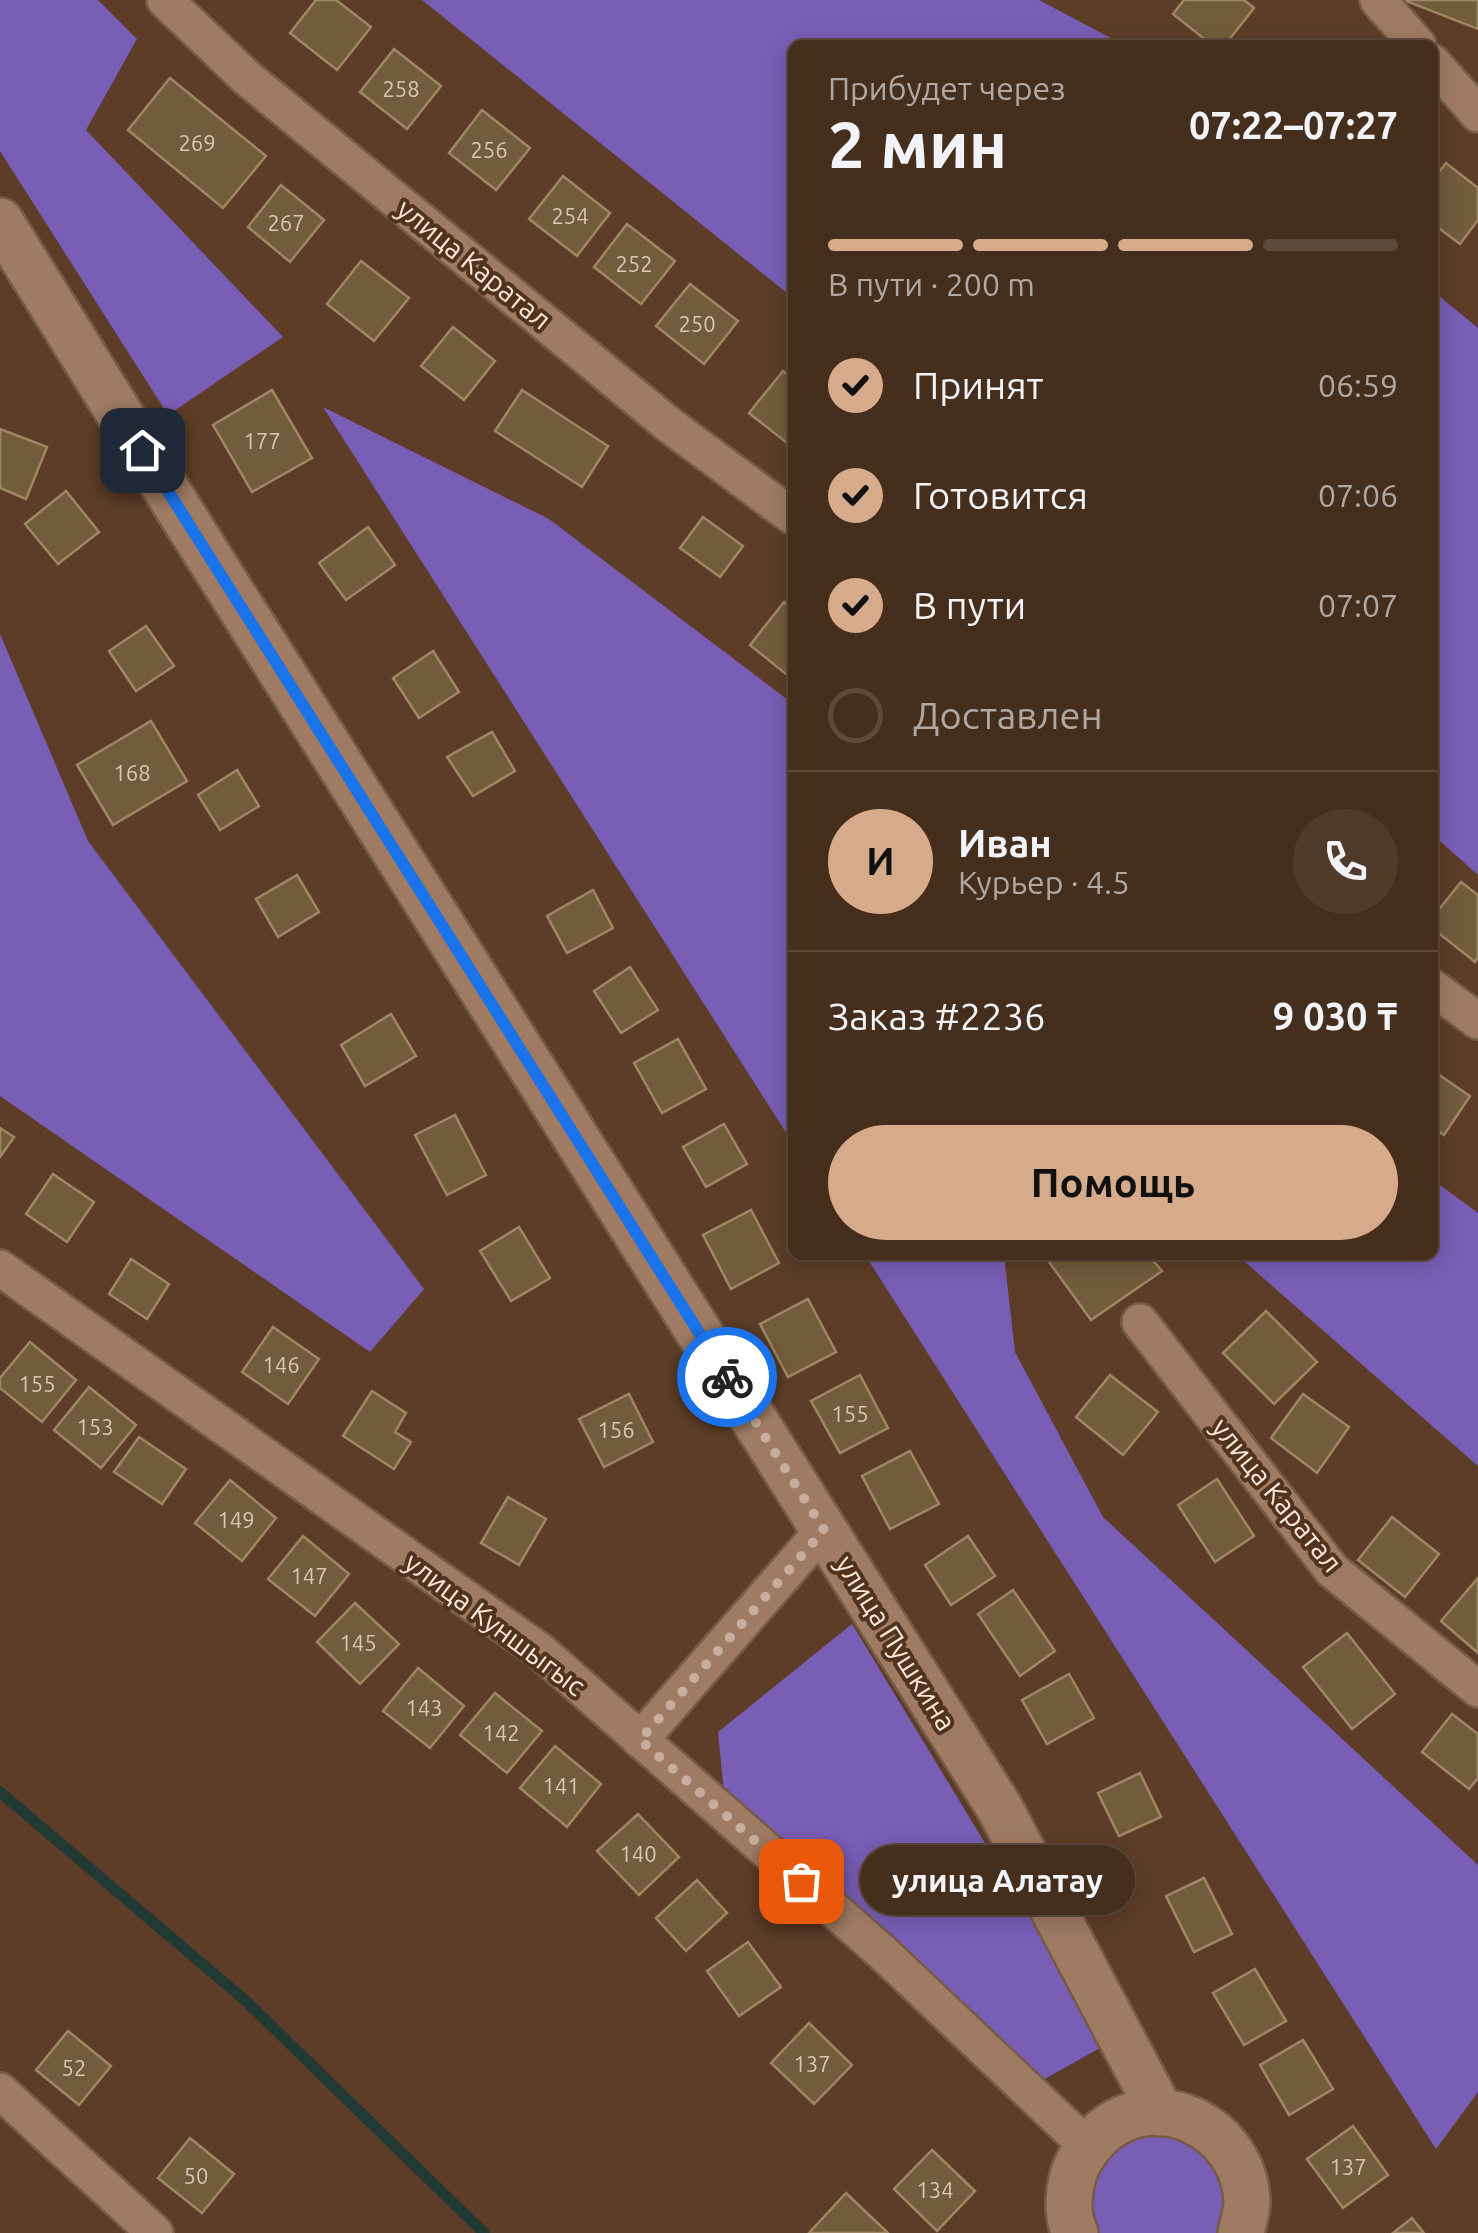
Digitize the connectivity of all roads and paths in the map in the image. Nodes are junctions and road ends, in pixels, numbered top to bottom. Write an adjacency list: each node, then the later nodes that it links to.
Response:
1 (165, 0): 7 (street, улица Каратал)
2 (1378, 0): 3 (street)
3 (1414, 40)
4 (1438, 69): 5 (street)
5 (1478, 114)
6 (0, 221): 12 (street, улица Пушкина)
7 (788, 513)
8 (1438, 992): 9 (street)
9 (1478, 1021)
10 (0, 1268): 14 (street, улица Куншыгыс)
11 (1140, 1322): 13 (street, улица Каратал)
12 (824, 1530): 14 (street); 16 (street, улица Пушкина)
13 (1478, 1689)
14 (640, 1740): 17 (street, улица Куншыгыс)
15 (0, 2091): 18 (street)
16 (1162, 2113): 17 (street); 20 (street)
17 (1087, 2146): 19 (street)
18 (155, 2233)
19 (1075, 2233)
20 (1242, 2233)

